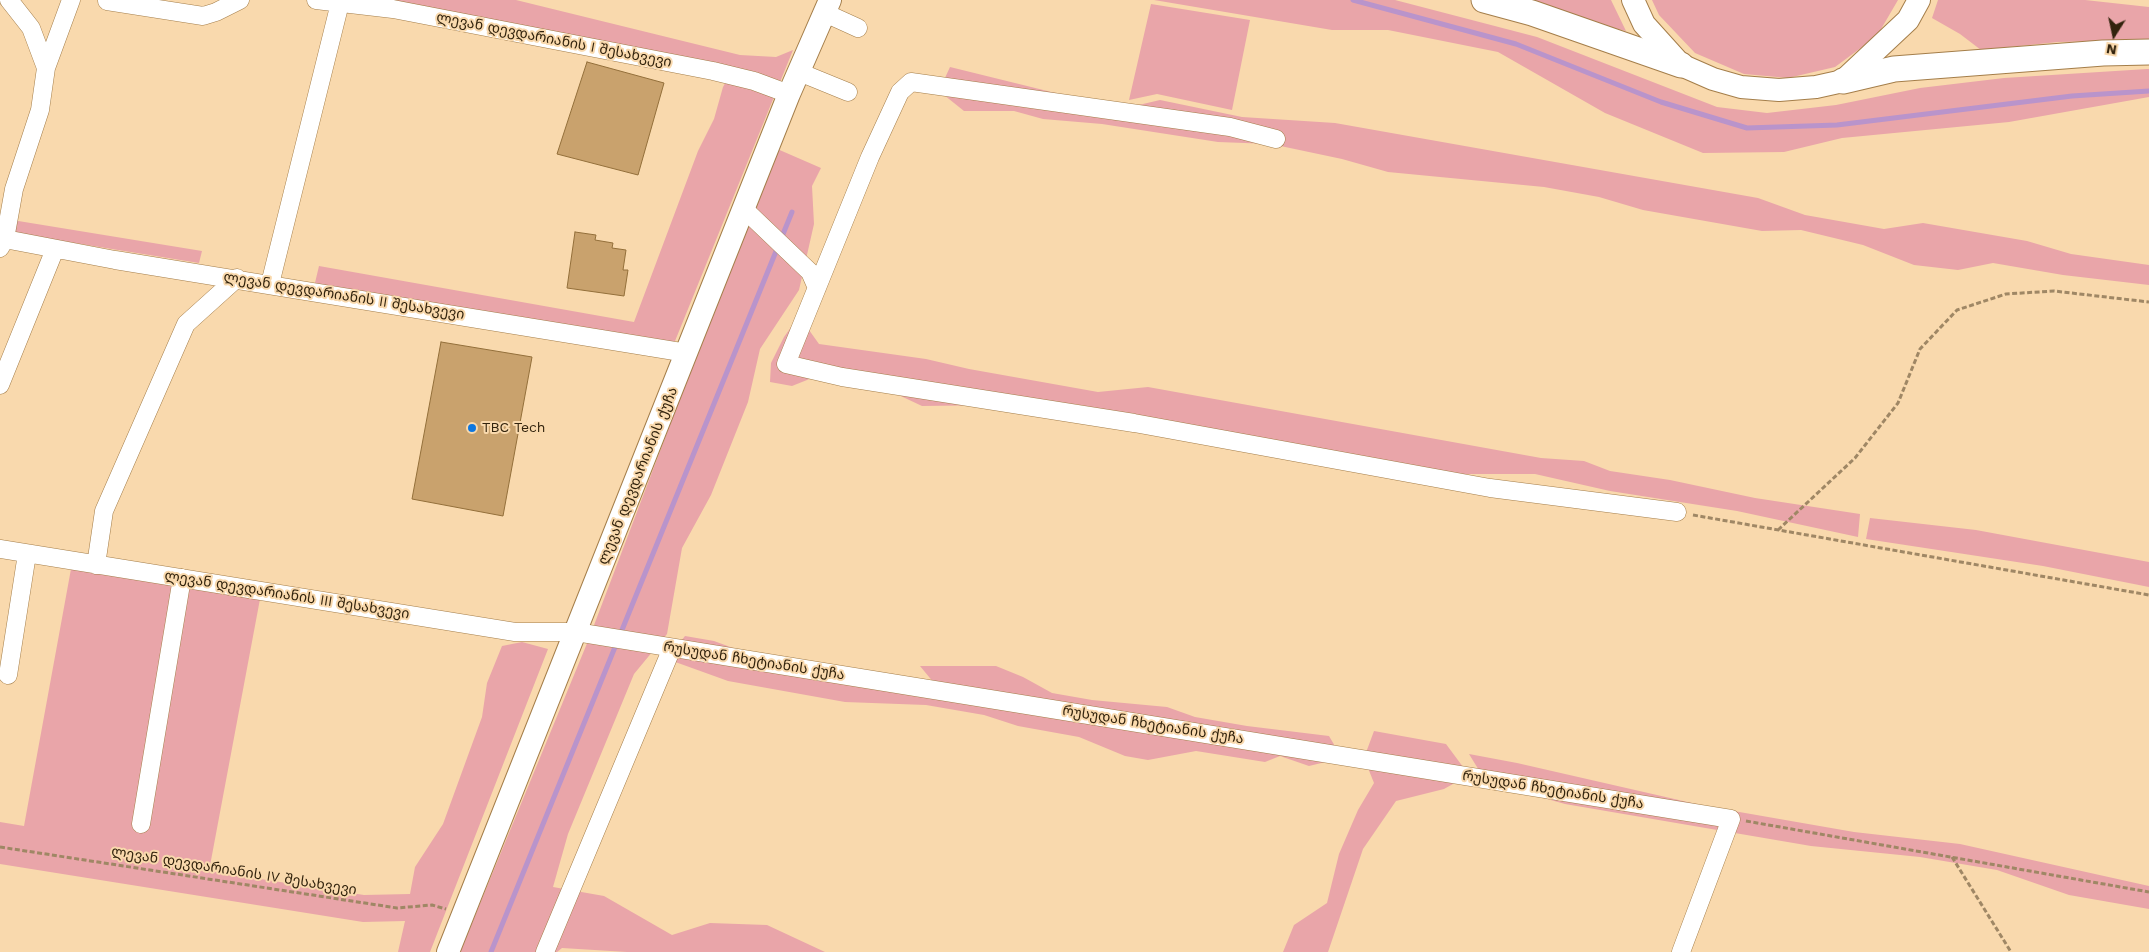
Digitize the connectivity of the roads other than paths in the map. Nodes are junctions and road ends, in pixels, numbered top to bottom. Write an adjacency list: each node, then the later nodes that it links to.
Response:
1 (9, 0): 14 (street)
2 (71, 0): 14 (street)
3 (107, 0): 4 (street)
4 (240, 0)
5 (316, 0): 9 (street, ლევან დევდარიანის I შესახვევი)
6 (1484, 0): 13 (highway)
7 (1634, 0): 13 (main road)
8 (1919, 0): 16 (main road)
9 (340, 3): 18 (street, ლევან დევდარიანის I შესახვევი); 24 (street)
10 (828, 6): 11 (street); 15 (main road, ლევან დევდარიანის ქუჩა)
11 (858, 28)
12 (2149, 52): 16 (highway)
13 (1681, 65): 16 (main road)
14 (46, 68): 21 (street)
15 (799, 72): 17 (street); 18 (main road, ლევან დევდარიანის ქუჩა)
16 (1843, 81)
17 (848, 92)
18 (789, 94): 20 (main road, ლევან დევდარიანის ქუჩა)
19 (1276, 139): 25 (street)
20 (744, 209): 25 (street); 26 (main road, ლევან დევდარიანის ქუჩა)
21 (2, 242): 22 (street, ლევან დევდარიანის II შესახვევი)
22 (55, 249): 23 (street, ლევან დევდარიანის II შესახვევი); 27 (street)
23 (237, 278): 24 (street, ლევან დევდარიანის II შესახვევი); 31 (street)
24 (270, 284): 26 (street, ლევან დევდარიანის II შესახვევი)
25 (817, 288): 28 (street)
26 (687, 353): 33 (main road, ლევან დევდარიანის ქუჩა)
27 (0, 386)
28 (1677, 512)
29 (0, 549): 30 (street, ლევან დევდარიანის III შესახვევი)
30 (27, 554): 31 (street, ლევან დევდარიანის III შესახვევი); 35 (street)
31 (96, 565): 32 (street, ლევან დევდარიანის III შესახვევი)
32 (182, 578): 33 (street, ლევან დევდარიანის III შესახვევი); 36 (street)
33 (576, 632): 34 (street, რუსუდან ჩხეტიანის ქუჩა); 37 (main road, ლევან დევდარიანის ქუჩა)
34 (672, 648): 38 (street); 39 (street, რუსუდან ჩხეტიანის ქუჩა)
35 (8, 675)
36 (141, 824)
37 (448, 952)
38 (545, 952)
39 (1681, 952)

